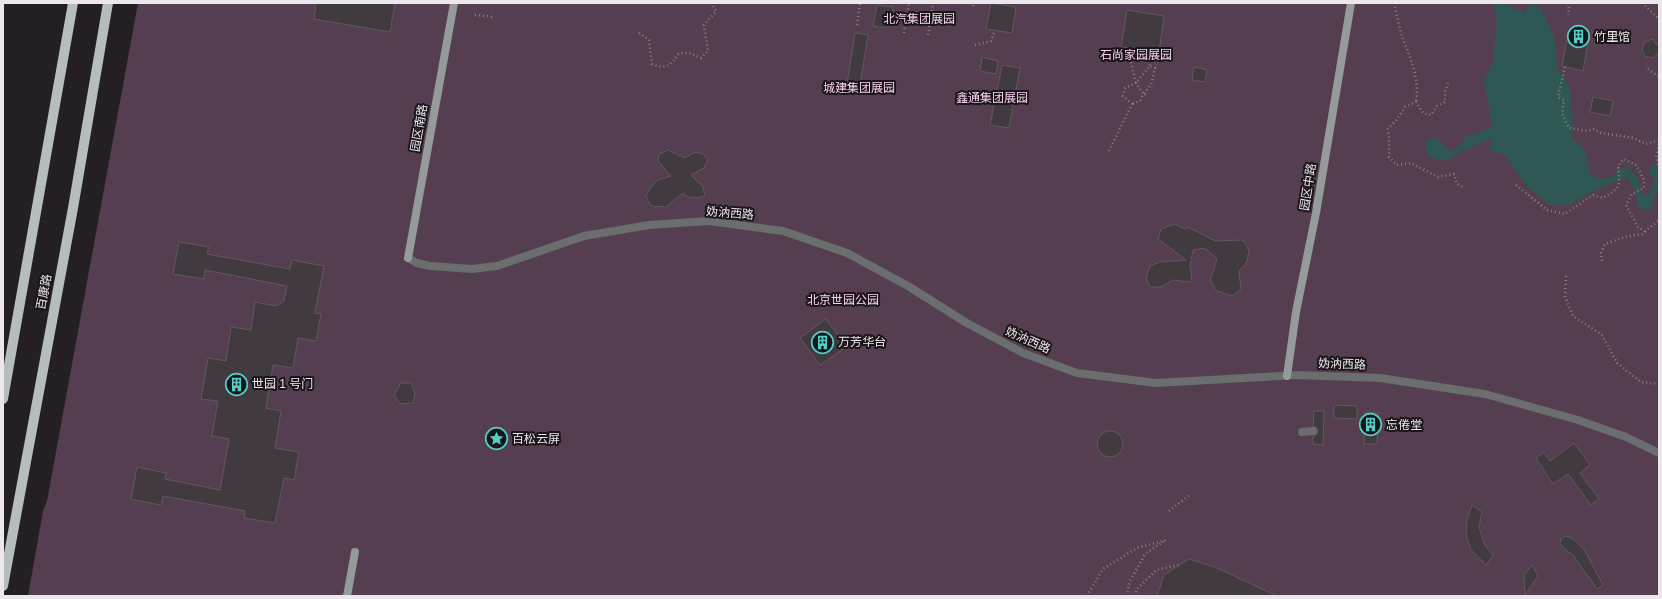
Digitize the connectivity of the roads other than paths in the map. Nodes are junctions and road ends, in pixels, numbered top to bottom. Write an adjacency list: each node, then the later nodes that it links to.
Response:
1 (73, 3): 7 (main road, 百康路)
2 (108, 3): 12 (main road, 百康路)
3 (454, 3): 5 (street, 园区南路)
4 (1351, 3): 6 (street, 园区中路)
5 (408, 258): 6 (street, 妫汭西路)
6 (1287, 376): 10 (street, 妫汭西路)
7 (3, 399)
8 (1313, 431): 9 (street)
9 (1302, 432)
10 (1659, 453)
11 (354, 552): 13 (street)
12 (3, 586)
13 (347, 596)

